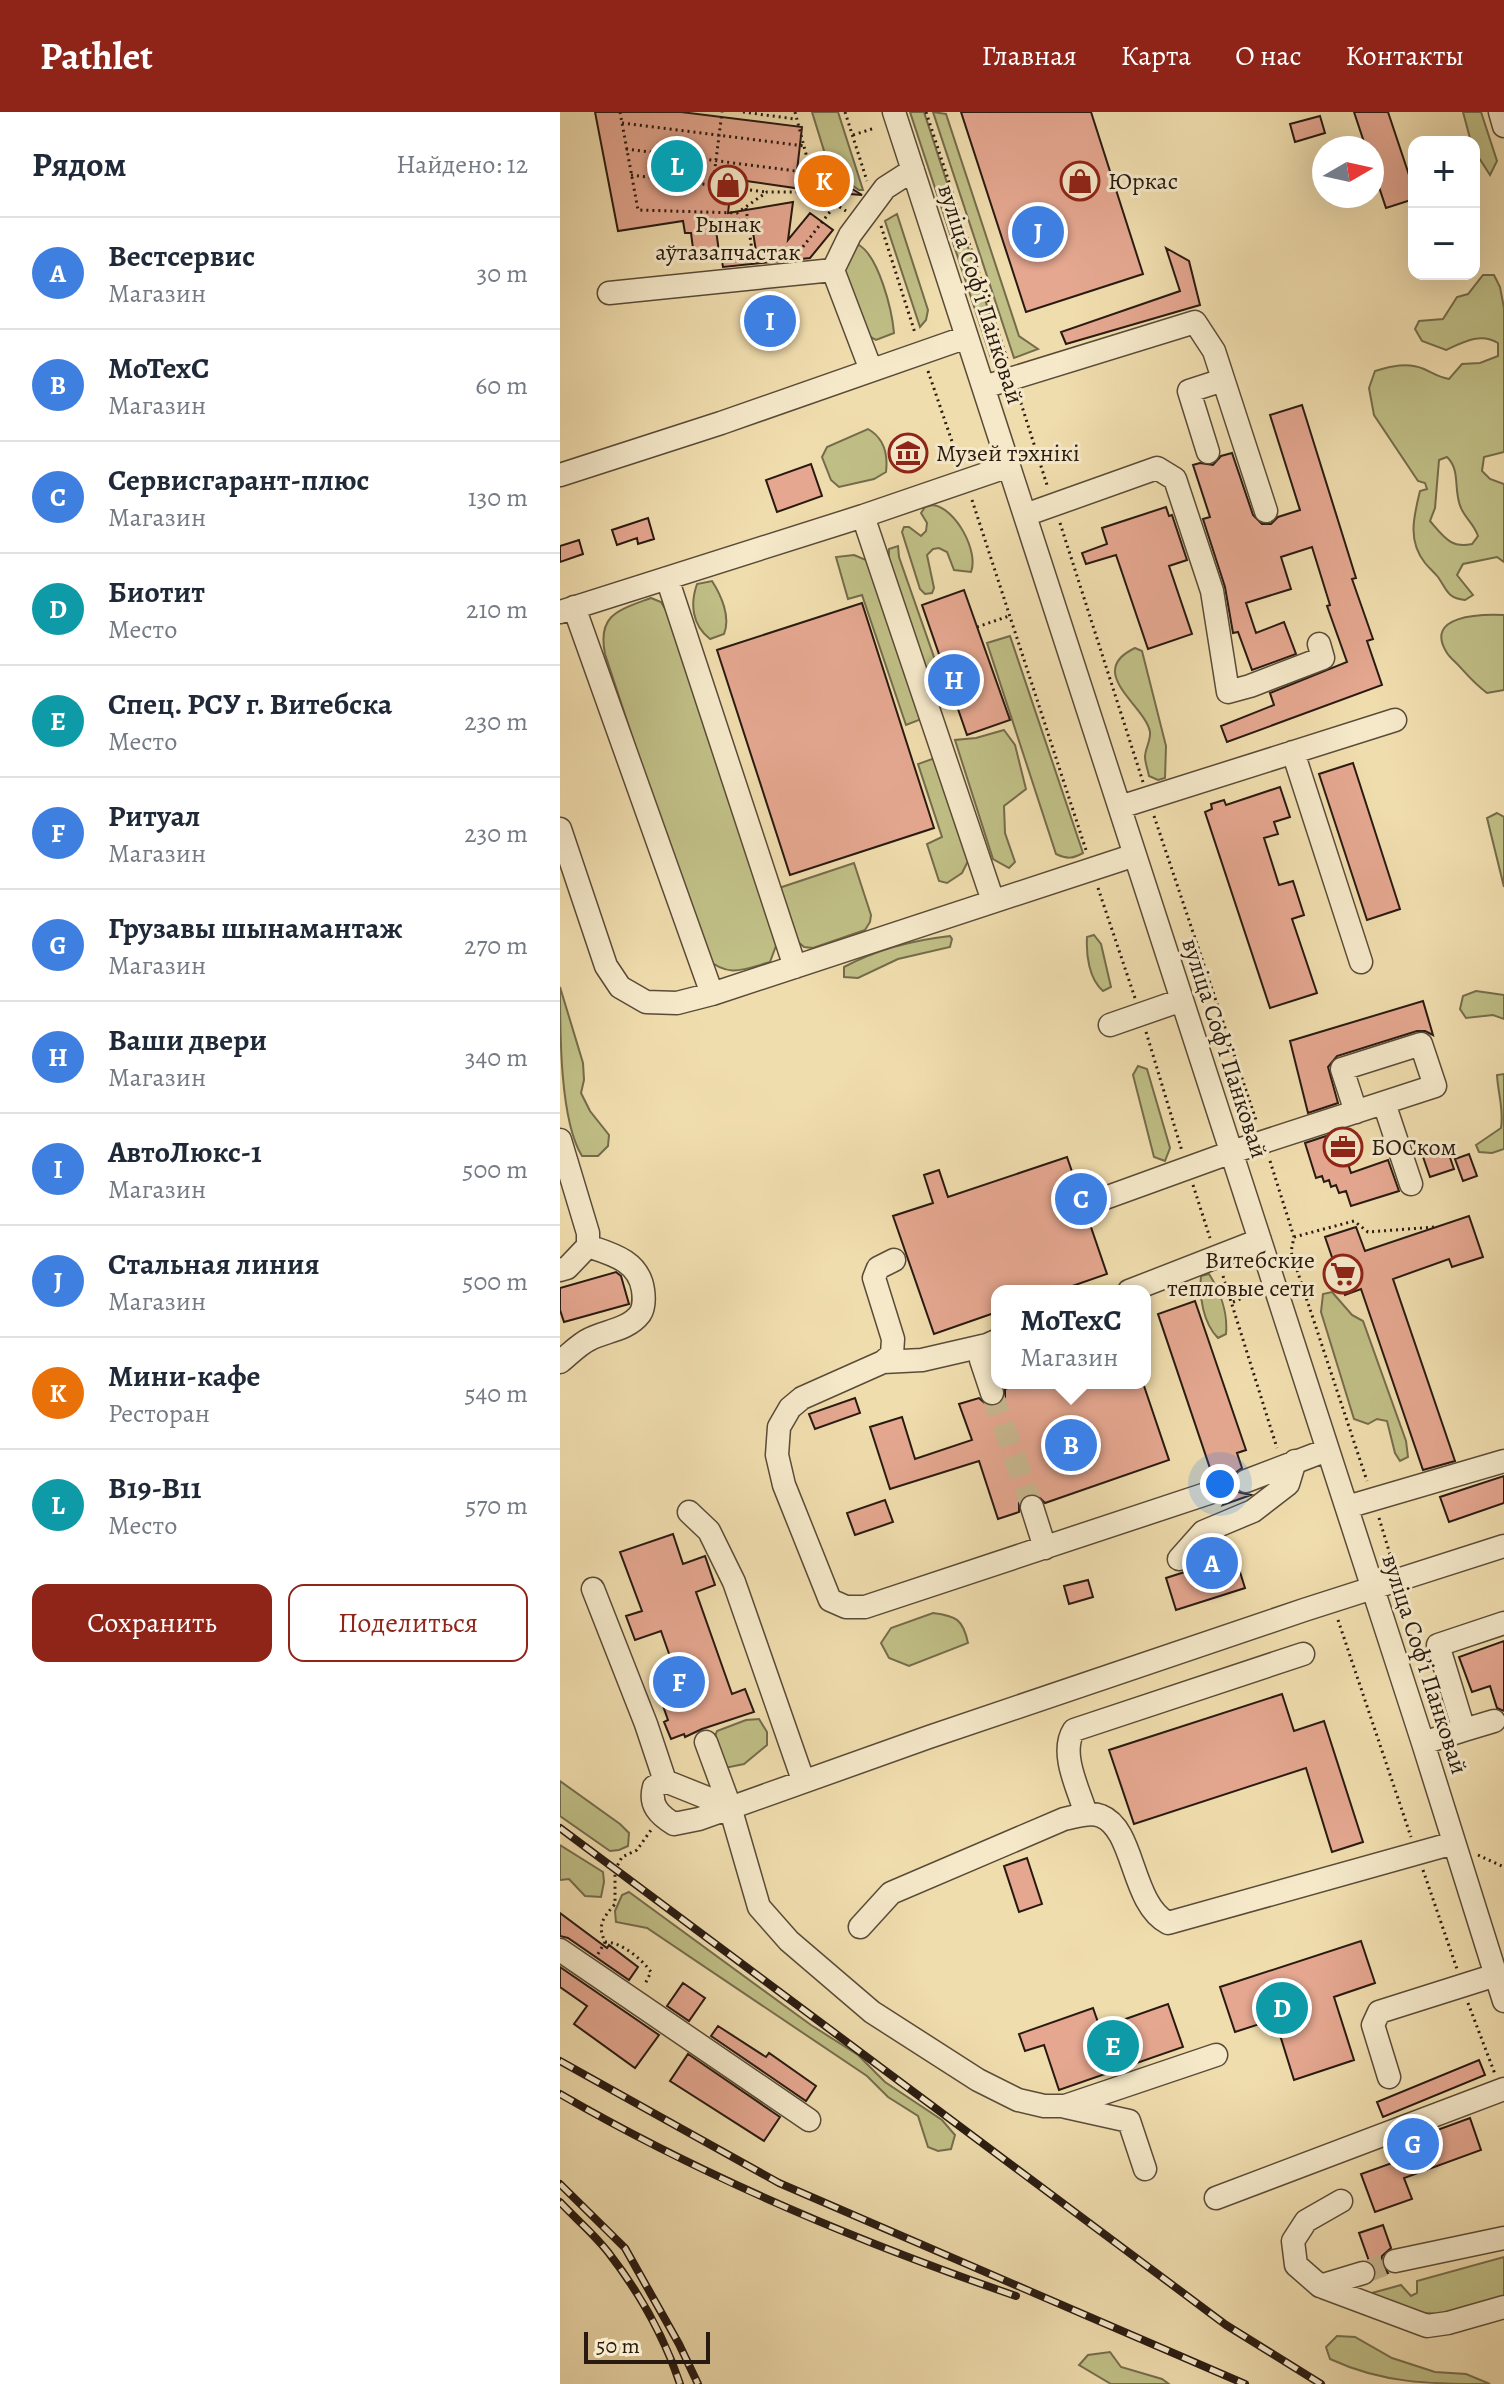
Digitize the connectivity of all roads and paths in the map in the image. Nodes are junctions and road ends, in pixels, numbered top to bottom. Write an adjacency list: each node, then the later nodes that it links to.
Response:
1 (620, 112): 10 (path)
2 (722, 112): 13 (path)
3 (743, 112): 9 (path)
4 (795, 112): 9 (path)
5 (845, 112): 14 (path)
6 (894, 112): 18 (street, вуліца Софʼі Панковай)
7 (926, 112): 32 (path)
8 (1500, 112): 11 (street)
9 (797, 120): 15 (path)
10 (622, 123): 13 (path); 16 (path)
11 (1504, 126)
12 (875, 128): 14 (path)
13 (720, 135): 15 (path); 17 (path)
14 (853, 135): 26 (path)
15 (804, 146): 19 (path)
16 (626, 149): 17 (path); 20 (path)
17 (716, 160): 19 (path); 21 (path)
18 (913, 170): 26 (street); 29 (street, вуліца Софʼі Панковай)
19 (811, 173): 23 (path)
20 (631, 175): 21 (path); 25 (path)
21 (713, 185): 22 (path)
22 (767, 192): 23 (path); 25 (path)
23 (816, 192): 24 (path)
24 (836, 204): 25 (path); 26 (path)
25 (746, 207)
26 (867, 211): 27 (street); 30 (path)
27 (833, 270): 28 (street); 31 (street)
28 (609, 293)
29 (967, 337): 30 (street); 34 (street, вуліца Софʼі Панковай)
30 (922, 353): 31 (street); 38 (path)
31 (871, 370): 37 (street)
32 (1013, 378): 33 (street); 34 (street); 39 (path)
33 (1223, 380): 35 (street); 40 (street)
34 (984, 387): 36 (street, вуліца Софʼі Панковай)
35 (1208, 452)
36 (1009, 466): 38 (street); 41 (street, вуліца Софʼі Панковай)
37 (560, 475)
38 (965, 481): 42 (street); 45 (path)
39 (1054, 504): 41 (street); 47 (street); 50 (path)
40 (1266, 511)
41 (1025, 515): 51 (street, вуліца Софʼі Панковай)
42 (863, 516): 43 (street); 55 (street)
43 (667, 578): 44 (street); 57 (street)
44 (567, 610): 58 (street)
45 (1009, 616): 46 (path); 54 (path)
46 (977, 627)
47 (1319, 644)
48 (1395, 720): 49 (street)
49 (1293, 752): 50 (street); 56 (street)
50 (1148, 798): 51 (street); 65 (path)
51 (1120, 807): 53 (street, вуліца Софʼі Панковай)
52 (560, 829): 58 (street)
53 (1135, 855): 54 (street); 59 (street, вуліца Софʼі Панковай)
54 (1092, 870): 55 (street); 60 (path)
55 (993, 901): 57 (street)
56 (1361, 962)
57 (795, 967): 58 (street)
58 (712, 994)
59 (1182, 1000): 60 (street); 66 (street, вуліца Софʼі Панковай)
60 (1140, 1014): 61 (street); 67 (path)
61 (1110, 1025)
62 (1384, 1103): 63 (street); 63 (street); 68 (street)
63 (1356, 1112): 65 (street)
64 (560, 1140): 73 (street)
65 (1264, 1142): 66 (street); 71 (path)
66 (1232, 1152): 67 (street); 72 (street, вуліца Софʼі Панковай)
67 (1187, 1169): 69 (street); 74 (path)
68 (1411, 1184)
69 (1105, 1198)
70 (1435, 1227): 71 (path)
71 (1294, 1237): 90 (path)
72 (1260, 1240): 74 (street); 85 (street, вуліца Софʼі Панковай)
73 (588, 1246): 76 (street); 82 (street)
74 (1217, 1257): 77 (street); 79 (path)
75 (894, 1260): 83 (street)
76 (560, 1270)
77 (1145, 1285)
78 (1260, 1292): 79 (path)
79 (1233, 1302): 87 (path)
80 (991, 1343): 83 (street)
81 (991, 1345): 84 (street)
82 (560, 1362)
83 (883, 1362): 95 (street)
84 (992, 1393)
85 (1327, 1450): 87 (street); 92 (street, вуліца Софʼі Панковай)
86 (1504, 1461): 90 (street)
87 (1289, 1464): 88 (street); 96 (street)
88 (1246, 1481)
89 (1218, 1490): 95 (street)
90 (1372, 1498): 92 (street); 97 (path)
91 (1032, 1507): 95 (street)
92 (1347, 1507): 98 (street, вуліца Софʼі Панковай)
93 (689, 1512): 106 (street)
94 (1504, 1546): 97 (street)
95 (1045, 1548)
96 (1179, 1559)
97 (1398, 1579): 98 (street)
98 (1373, 1587): 105 (street, вуліца Софʼі Панковай); 106 (street)
99 (593, 1589): 107 (street)
100 (1504, 1623): 103 (street)
101 (1303, 1654): 109 (street)
102 (1494, 1721): 103 (street)
103 (1464, 1730): 105 (street)
104 (706, 1742): 108 (street)
105 (1423, 1743): 111 (street, вуліца Софʼі Панковай)
106 (803, 1780): 108 (street)
107 (665, 1781): 108 (street); 110 (street)
108 (730, 1807): 110 (street); 124 (street)
109 (1086, 1814): 111 (street); 114 (street)
110 (674, 1824): 115 (path)
111 (1454, 1843): 118 (street, вуліца Софʼі Панковай)
112 (1477, 1855): 113 (path)
113 (1504, 1867)
114 (860, 1927)
115 (605, 1942): 117 (path); 120 (path)
116 (560, 1950): 117 (street)
117 (586, 1969): 120 (street)
118 (1496, 1975): 119 (street, вуліца Софʼі Панковай); 122 (street)
119 (1504, 2001)
120 (636, 2002): 125 (street)
121 (1216, 2055): 124 (street)
122 (1389, 2077)
123 (1504, 2089): 127 (street)
124 (1065, 2106): 126 (street)
125 (809, 2120)
126 (1145, 2169)
127 (1216, 2198)
128 (1341, 2201): 132 (street)
129 (1504, 2238): 130 (street)
130 (1395, 2261)
131 (1363, 2273): 132 (street)
132 (1320, 2286): 133 (street)
133 (1504, 2307)

